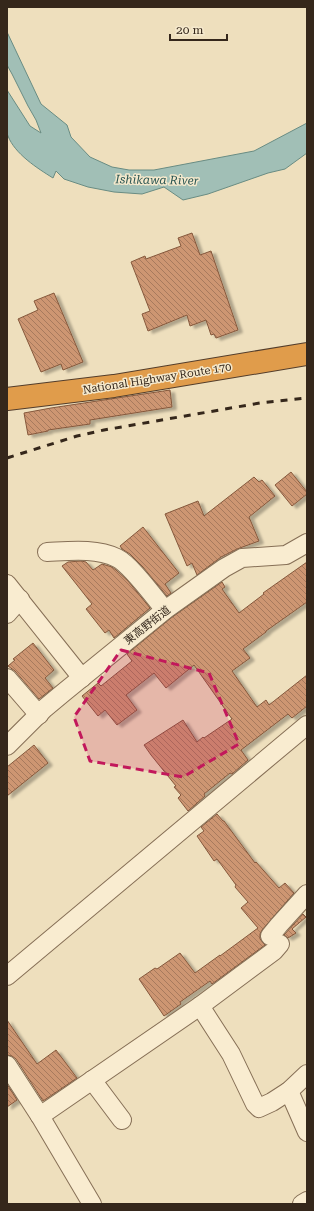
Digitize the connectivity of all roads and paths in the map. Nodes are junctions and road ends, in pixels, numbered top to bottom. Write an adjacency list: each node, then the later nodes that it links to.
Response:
1 (307, 354): 2 (highway, National Highway Route 170)
2 (7, 399)
3 (307, 543): 7 (street, 東高野街道)
4 (47, 552): 7 (street)
5 (7, 584): 6 (street)
6 (20, 599): 8 (street); 10 (street)
7 (165, 610): 10 (street, 東高野街道)
8 (7, 614)
9 (7, 678): 11 (street)
10 (82, 678): 11 (street, 東高野街道)
11 (39, 715): 13 (street, 東高野街道)
12 (307, 725): 15 (street)
13 (7, 746)
14 (307, 894): 16 (street)
15 (7, 976)
16 (200, 1006): 19 (street); 20 (street)
17 (7, 1065): 21 (street)
18 (307, 1074): 20 (street)
19 (92, 1080): 21 (street); 22 (street)
20 (288, 1091): 23 (street)
21 (40, 1116): 25 (street)
22 (122, 1120)
23 (307, 1132)
24 (307, 1202): 26 (street)
25 (92, 1204)
26 (302, 1204)

